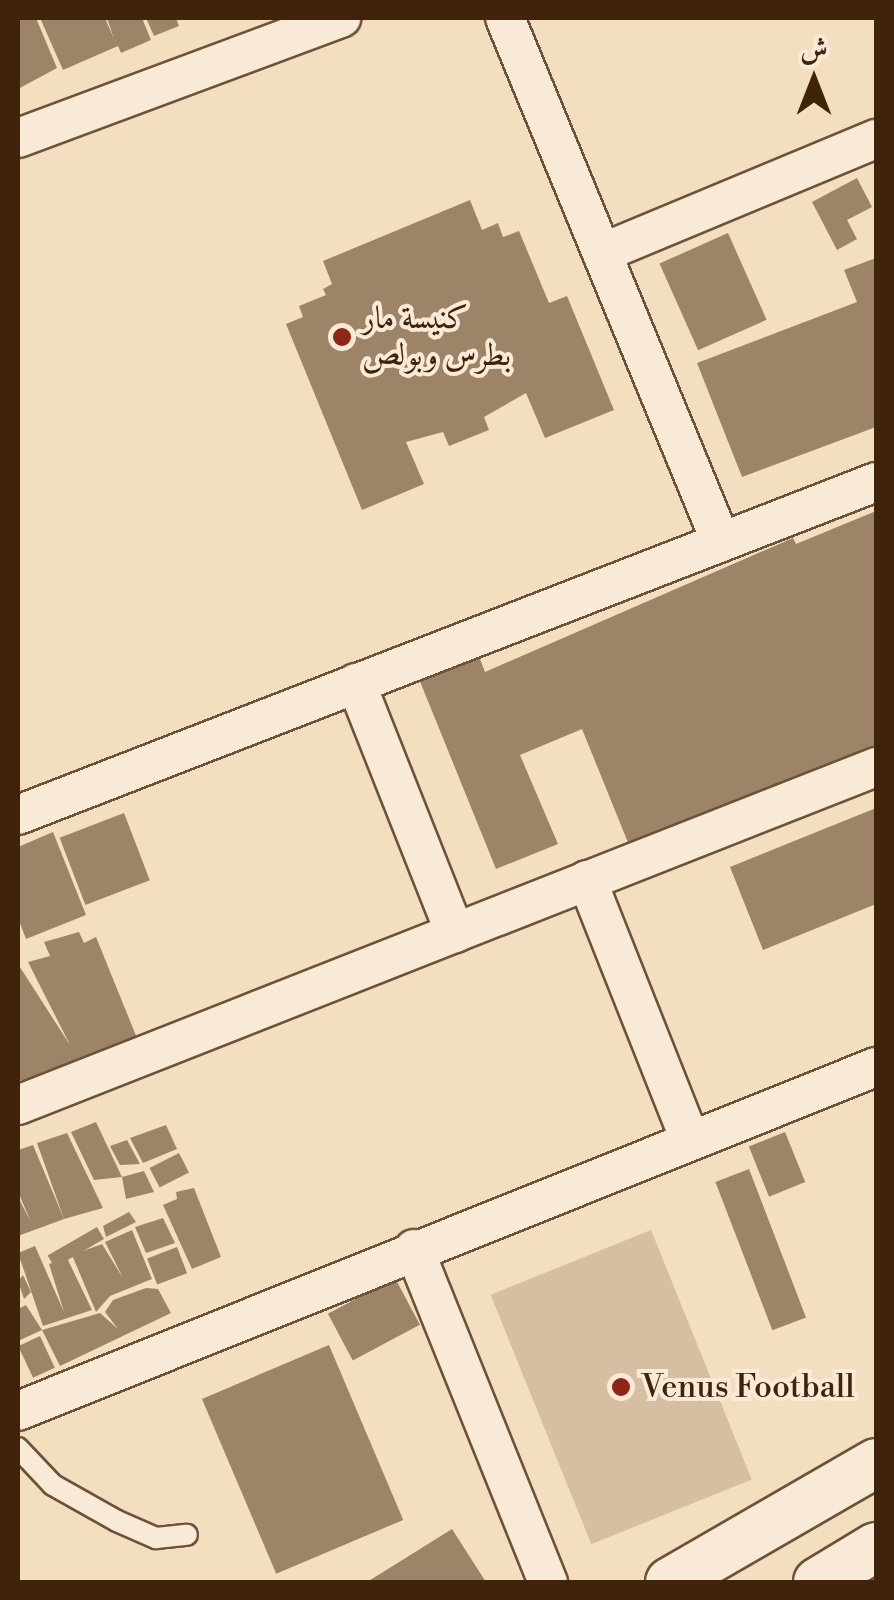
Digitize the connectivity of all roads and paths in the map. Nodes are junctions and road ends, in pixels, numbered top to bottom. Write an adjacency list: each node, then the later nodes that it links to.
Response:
1 (341, 18): 3 (street)
2 (505, 18): 5 (street)
3 (18, 138)
4 (876, 139): 5 (street)
5 (602, 253): 7 (street)
6 (876, 482): 7 (street)
7 (721, 542): 8 (street)
8 (356, 683): 10 (street); 12 (street)
9 (876, 767): 11 (street)
10 (18, 815)
11 (587, 880): 12 (street); 15 (street)
12 (455, 933): 14 (street)
13 (876, 1067): 15 (street)
14 (18, 1105)
15 (690, 1140): 16 (street)
16 (414, 1249): 17 (street); 22 (street)
17 (18, 1411)
18 (18, 1448): 20 (lane)
19 (876, 1464): 23 (street)
20 (188, 1535)
21 (876, 1547): 24 (street)
22 (548, 1582)
23 (670, 1582)
24 (818, 1582)

